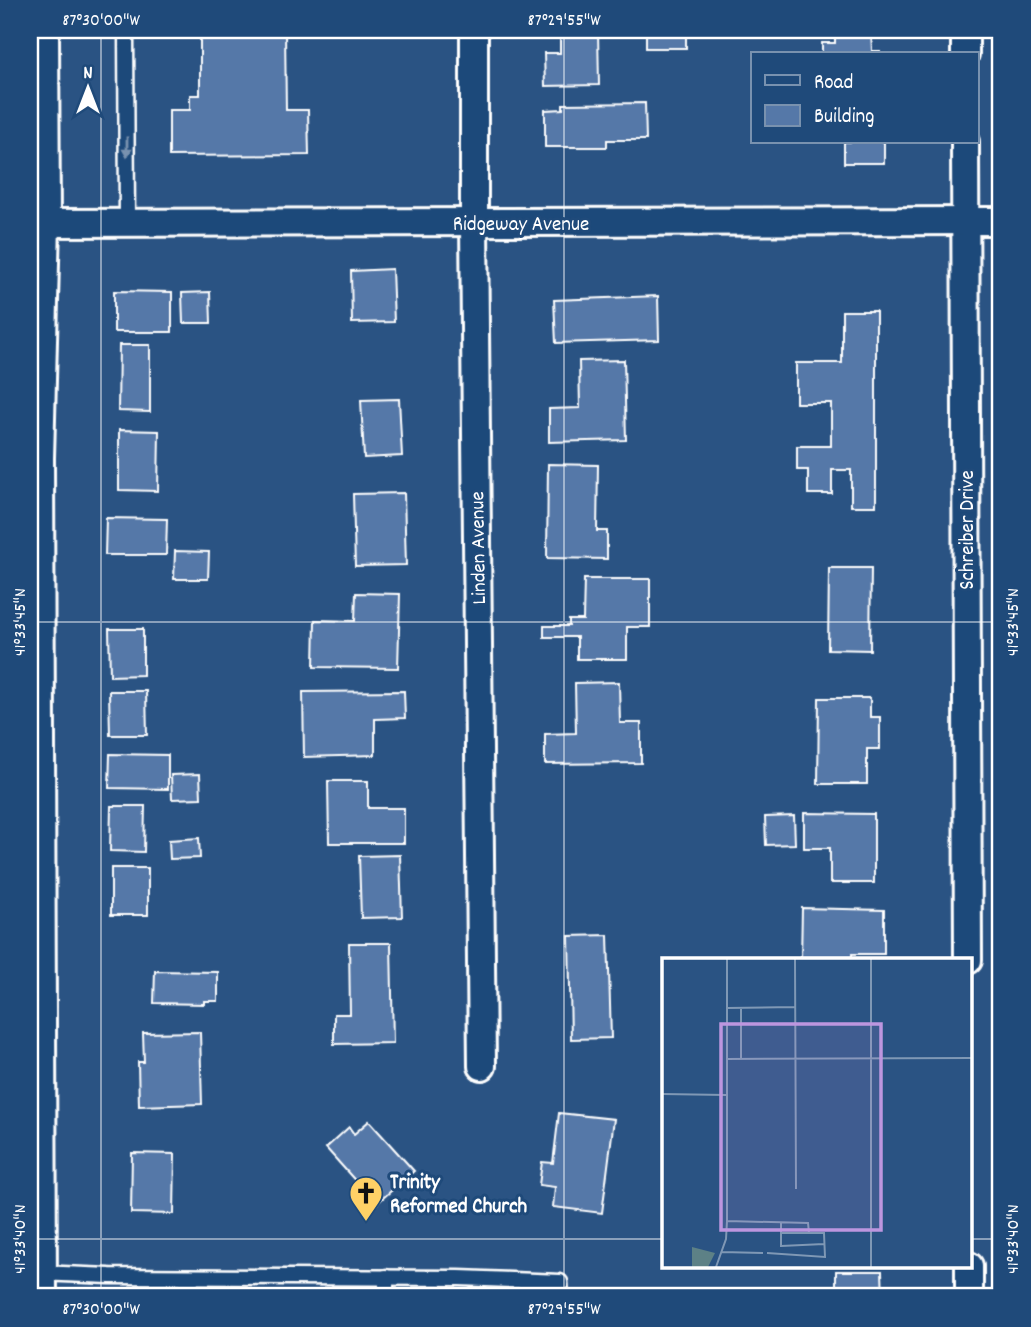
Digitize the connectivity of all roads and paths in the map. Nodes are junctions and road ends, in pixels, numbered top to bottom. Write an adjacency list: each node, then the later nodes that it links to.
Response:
1 (39, 30): 9 (street)
2 (127, 30): 10 (lane, one-way to 10)
3 (474, 30): 11 (street, Linden Avenue)
4 (965, 30): 5 (street)
5 (965, 52)
6 (965, 144): 7 (street, Schreiber Drive)
7 (965, 221): 8 (street, Ridgeway Avenue); 11 (street, Ridgeway Avenue); 13 (street, Schreiber Drive)
8 (1001, 221)
9 (40, 223): 10 (street, Ridgeway Avenue); 12 (street)
10 (127, 223): 11 (street, Ridgeway Avenue)
11 (474, 223): 14 (street, Linden Avenue)
12 (32, 458): 17 (street)
13 (968, 958)
14 (482, 1066)
15 (969, 1268): 20 (street)
16 (386, 1277): 17 (lane); 18 (lane); 19 (lane)
17 (37, 1285)
18 (386, 1297)
19 (561, 1297)
20 (969, 1297)

